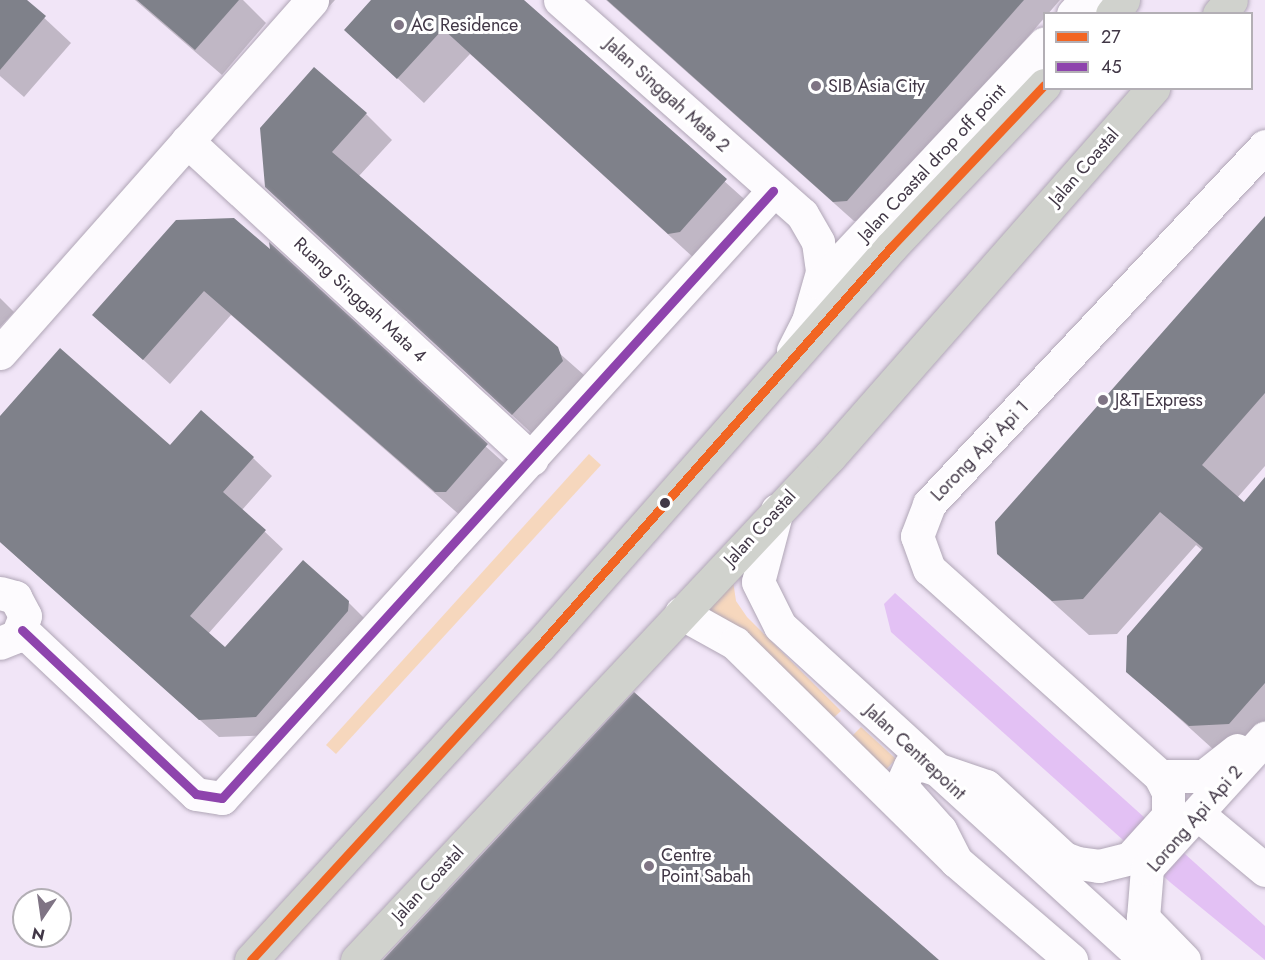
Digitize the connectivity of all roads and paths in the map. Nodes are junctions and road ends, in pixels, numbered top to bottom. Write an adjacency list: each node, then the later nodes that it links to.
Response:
1 (312, 0): 10 (street)
2 (560, 0): 12 (street, Jalan Singgah Mata 2)
3 (1086, 0): 5 (street)
4 (1231, 0): 6 (highway)
5 (1075, 12)
6 (1221, 12)
7 (1043, 45): 13 (street, Jalan Coastal drop off point)
8 (1043, 86): 15 (highway)
9 (1151, 90): 17 (highway, Jalan Coastal)
10 (187, 141): 14 (street); 16 (street, Ruang Singgah Mata 4)
11 (1265, 146): 23 (street, Lorong Api Api 1)
12 (773, 191): 13 (street, Jalan Singgah Mata 2); 16 (street)
13 (820, 283): 15 (street)
14 (0, 353)
15 (774, 384): 27 (highway)
16 (532, 459): 20 (street)
17 (778, 508): 19 (highway, Jalan Coastal); 22 (street, Jalan Centrepoint)
18 (0, 592): 20 (street)
19 (681, 613): 25 (street); 28 (highway, Jalan Coastal)
20 (11, 637)
21 (1265, 737): 23 (street); 24 (street, Lorong Api Api 2)
22 (931, 769): 23 (street, Lorong Api Api 1); 25 (street); 30 (street, Jalan Centrepoint)
23 (1160, 776)
24 (1199, 815): 26 (street); 31 (street, Lorong Api Api 2)
25 (956, 861): 29 (street)
26 (1265, 870)
27 (250, 960)
28 (357, 960)
29 (1071, 960)
30 (1146, 960)
31 (1184, 960)

